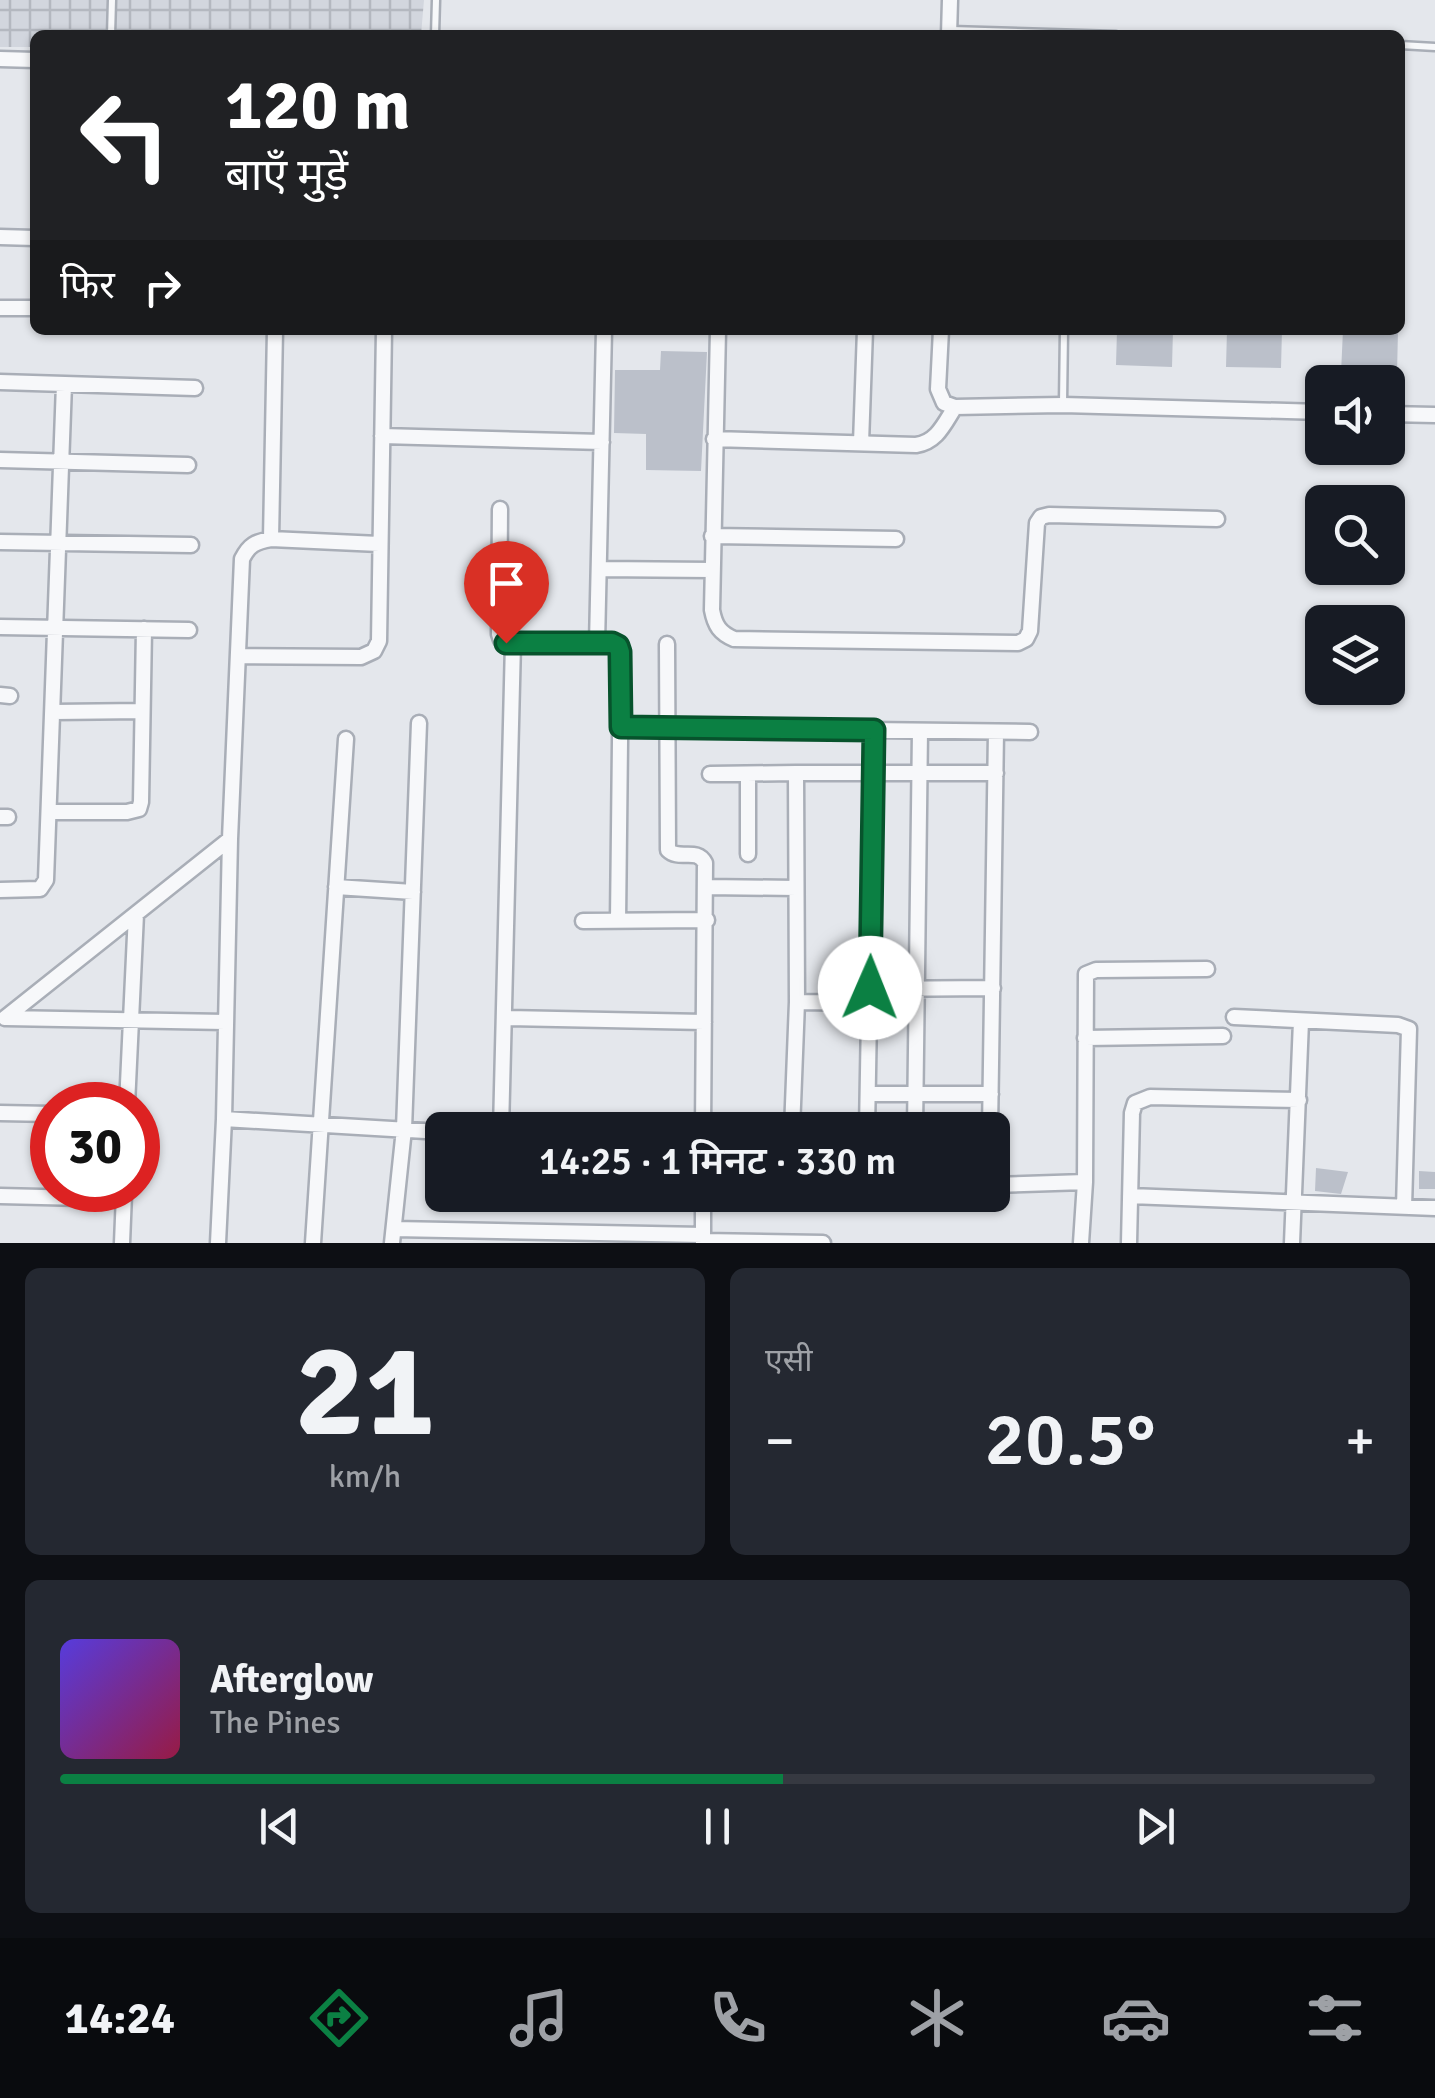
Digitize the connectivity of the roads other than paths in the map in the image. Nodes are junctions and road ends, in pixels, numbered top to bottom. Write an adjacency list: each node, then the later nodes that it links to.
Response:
1 (112, 0): 4 (lane)
2 (436, 0): 5 (lane)
3 (950, 0): 6 (street)
4 (111, 30)
5 (434, 30)
6 (949, 30)
7 (1405, 45): 8 (lane)
8 (1435, 46)
9 (0, 59): 10 (street)
10 (30, 60)
11 (0, 237): 12 (street)
12 (30, 238)
13 (0, 308): 14 (street)
14 (30, 308)
15 (275, 335): 40 (street)
16 (384, 335): 30 (street)
17 (602, 335): 32 (street)
18 (718, 335): 31 (street)
19 (865, 335): 33 (street)
20 (941, 335): 26 (street)
21 (1064, 335): 25 (lane)
22 (0, 382): 23 (street)
23 (64, 384): 24 (street); 35 (street)
24 (195, 388)
25 (1063, 404): 26 (street); 27 (street)
26 (954, 407): 33 (street)
27 (1305, 411)
28 (1405, 415): 29 (street)
29 (1435, 416)
30 (382, 436): 32 (street); 45 (street)
31 (714, 439): 33 (street); 39 (street)
32 (602, 442): 46 (street)
33 (861, 443)
34 (0, 460): 35 (street)
35 (63, 461): 36 (street); 43 (street)
36 (188, 465)
37 (500, 509): 52 (street)
38 (1217, 519): 47 (street)
39 (712, 536): 41 (street); 47 (street)
40 (271, 539): 45 (street); 55 (street)
41 (896, 540)
42 (0, 542): 43 (street)
43 (60, 544): 44 (street); 49 (street)
44 (191, 544)
45 (379, 544): 55 (street)
46 (599, 569): 47 (street); 53 (street)
47 (712, 570)
48 (0, 627): 49 (street)
49 (55, 627): 50 (street); 57 (street)
50 (144, 629): 51 (street); 56 (street)
51 (190, 630)
52 (513, 643): 53 (street); 91 (street)
53 (597, 644): 59 (street)
54 (667, 644): 60 (street)
55 (238, 656): 73 (street)
56 (142, 711): 57 (street); 72 (street)
57 (54, 712): 72 (street)
58 (419, 723): 79 (street)
59 (621, 727): 60 (street); 82 (street)
60 (667, 727): 61 (street); 76 (street)
61 (874, 730): 62 (street); 67 (street)
62 (920, 731): 63 (street); 70 (street)
63 (996, 732): 64 (street); 71 (street)
64 (1030, 732)
65 (346, 740): 75 (street)
66 (796, 773): 67 (street); 69 (street); 77 (street)
67 (873, 773): 70 (street); 87 (street)
68 (710, 774): 69 (street)
69 (748, 774): 74 (street)
70 (918, 774): 71 (street); 85 (street)
71 (996, 774): 86 (street)
72 (50, 812): 78 (street)
73 (230, 839): 80 (street); 94 (street)
74 (748, 854)
75 (336, 887): 79 (street); 112 (street)
76 (706, 887): 77 (street); 81 (street)
77 (796, 888): 88 (street)
78 (0, 890)
79 (412, 892): 113 (street)
80 (136, 914): 90 (street); 92 (street)
81 (706, 920): 82 (street); 95 (street)
82 (618, 921): 83 (street)
83 (583, 922)
84 (1207, 969): 97 (street)
85 (918, 988): 86 (street); 87 (street); 100 (street)
86 (993, 988): 101 (street)
87 (870, 996): 88 (street); 99 (street)
88 (797, 1002): 105 (street)
89 (1234, 1017): 93 (street)
90 (3, 1018): 92 (street)
91 (504, 1018): 95 (street); 103 (street)
92 (130, 1020): 94 (street); 98 (street)
93 (1302, 1021): 102 (street); 121 (street)
94 (226, 1022): 111 (street)
95 (704, 1022): 104 (street)
96 (1223, 1036): 97 (street)
97 (1084, 1038): 115 (street)
98 (128, 1082)
99 (868, 1094): 100 (street); 106 (street)
100 (916, 1094): 101 (street); 107 (street)
101 (991, 1094): 108 (street)
102 (1299, 1100): 119 (street); 120 (street)
103 (501, 1112)
104 (703, 1112)
105 (793, 1112)
106 (868, 1112)
107 (916, 1112)
108 (990, 1112)
109 (0, 1113): 110 (street)
110 (30, 1114)
111 (224, 1119): 112 (street); 128 (street)
112 (320, 1124): 113 (street); 129 (street)
113 (404, 1129): 114 (street); 125 (street)
114 (425, 1131)
115 (1085, 1182): 116 (street); 131 (street)
116 (1010, 1184)
117 (0, 1196): 118 (street)
118 (30, 1196)
119 (1130, 1196): 120 (street); 132 (street)
120 (1294, 1202): 121 (street); 133 (street)
121 (1404, 1206): 122 (street)
122 (1435, 1208)
123 (123, 1212): 127 (street)
124 (703, 1212): 126 (street)
125 (393, 1236): 126 (street)
126 (703, 1240): 130 (street)
127 (122, 1243)
128 (218, 1243)
129 (313, 1243)
130 (823, 1243)
131 (1081, 1243)
132 (1129, 1243)
133 (1292, 1243)

